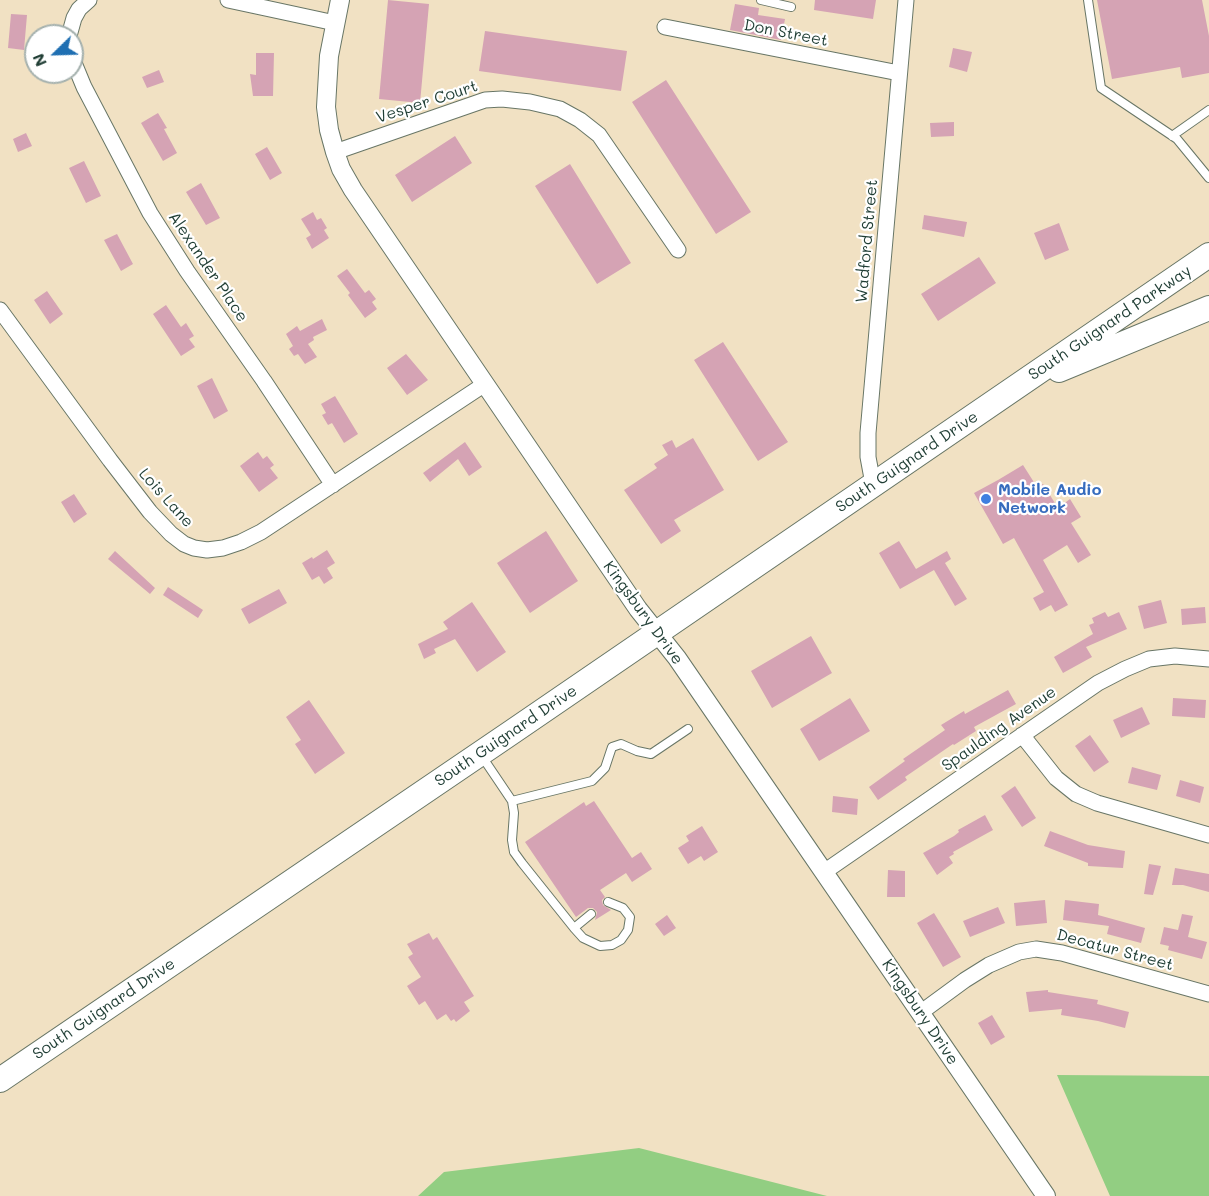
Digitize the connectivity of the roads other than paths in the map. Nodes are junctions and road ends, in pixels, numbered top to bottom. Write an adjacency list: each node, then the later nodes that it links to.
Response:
1 (89, 0): 9 (street)
2 (228, 0): 8 (street)
3 (340, 0): 8 (street, Kingsbury Drive)
4 (761, 0): 7 (lane)
5 (906, 0): 11 (street, Wadford Street)
6 (1088, 0): 14 (lane)
7 (791, 7)
8 (335, 23): 15 (street, Kingsbury Drive)
9 (72, 24)
10 (665, 27): 11 (street, Don Street)
11 (899, 73): 23 (street, Wadford Street)
12 (83, 84): 24 (street, Alexander Place)
13 (1209, 110): 14 (lane)
14 (1172, 136): 16 (lane)
15 (335, 152): 17 (street, Vesper Court); 21 (street, Kingsbury Drive)
16 (1209, 178)
17 (678, 250)
18 (1209, 255): 22 (highway, South Guignard Parkway)
19 (1209, 308): 22 (highway)
20 (0, 310): 24 (street, Lois Lane)
21 (485, 384): 24 (street, Lois Lane); 25 (street, Kingsbury Drive)
22 (1010, 391): 23 (highway, South Guignard Drive)
23 (873, 484): 25 (highway, South Guignard Drive)
24 (333, 485)
25 (657, 633): 29 (highway, South Guignard Drive); 32 (street, Kingsbury Drive)
26 (1209, 659): 28 (street, Spaulding Avenue)
27 (688, 729): 30 (lane)
28 (1022, 735): 31 (street); 32 (street, Spaulding Avenue)
29 (480, 754): 30 (lane); 38 (highway, South Guignard Drive)
30 (512, 801): 35 (lane)
31 (1209, 835)
32 (824, 872): 37 (street, Kingsbury Drive)
33 (608, 902): 35 (lane)
34 (591, 914): 35 (lane)
35 (574, 928)
36 (1209, 994): 37 (street, Decatur Street)
37 (920, 1013): 39 (street, Kingsbury Drive)
38 (0, 1080)
39 (1046, 1196)

